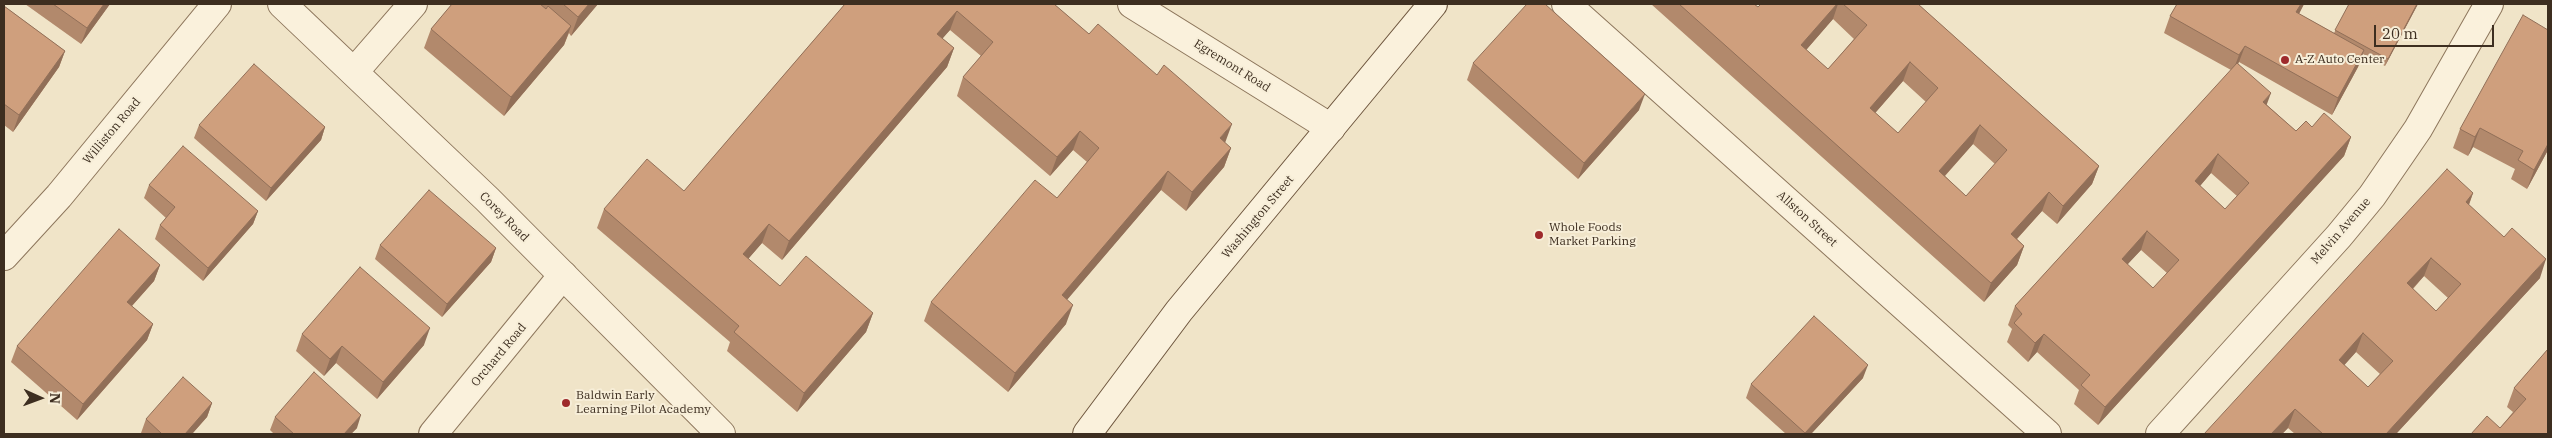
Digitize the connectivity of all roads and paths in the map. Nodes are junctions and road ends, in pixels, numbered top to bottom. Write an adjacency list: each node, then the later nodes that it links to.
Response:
1 (217, 4): 10 (street, Williston Road)
2 (282, 4): 8 (street, Corey Road)
3 (413, 4): 8 (street)
4 (1132, 4): 9 (street, Egremont Road)
5 (1434, 4): 9 (street, Washington Street)
6 (1566, 4): 15 (street, Allston Street)
7 (2489, 4): 16 (street, Melvin Avenue)
8 (354, 72): 11 (street, Corey Road)
9 (1331, 128): 14 (street, Washington Street)
10 (4, 256)
11 (563, 275): 12 (street, Orchard Road); 13 (street, Corey Road)
12 (433, 434)
13 (721, 434)
14 (1087, 434)
15 (2047, 434)
16 (2160, 434)

